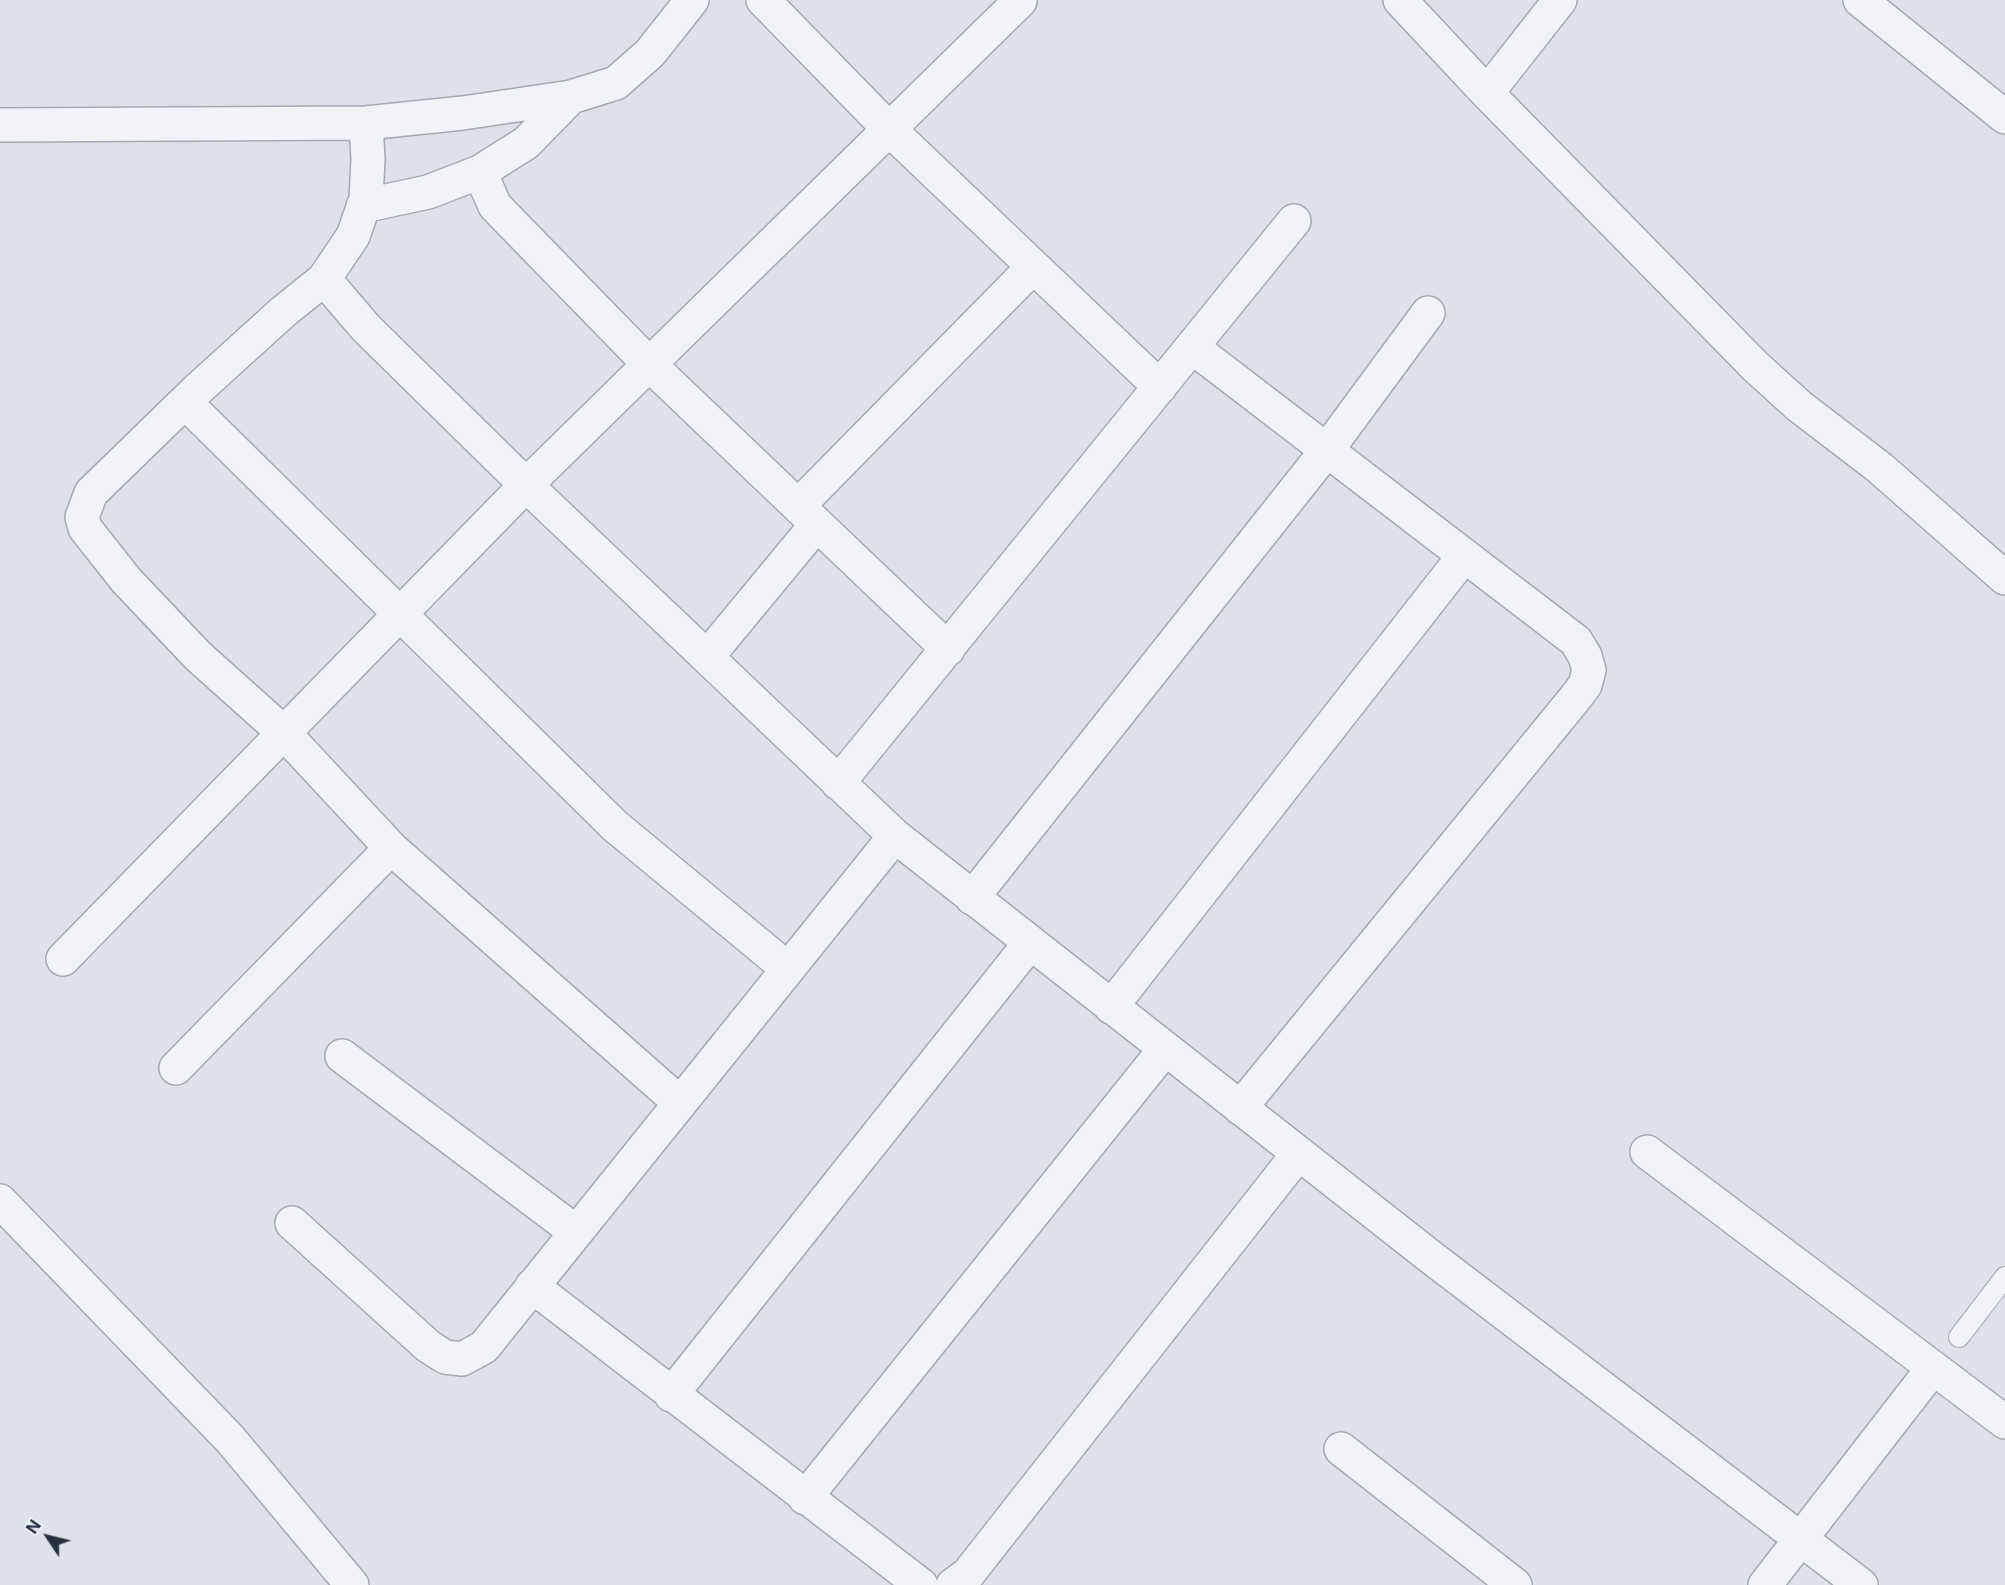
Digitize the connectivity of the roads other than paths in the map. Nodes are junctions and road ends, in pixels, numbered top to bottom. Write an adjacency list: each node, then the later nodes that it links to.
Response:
1 (692, 0): 8 (street)
2 (763, 0): 12 (street)
3 (1400, 0): 7 (street)
4 (1560, 0): 7 (street)
5 (1860, 0): 9 (street)
6 (1020, 1): 12 (street)
7 (1487, 93): 27 (street)
8 (571, 97): 10 (street); 13 (street)
9 (2005, 117)
10 (366, 123): 11 (street); 14 (street)
11 (0, 125)
12 (889, 129): 16 (street); 20 (street)
13 (480, 172): 14 (street); 20 (street)
14 (363, 206): 17 (street)
15 (1294, 221): 19 (street)
16 (1034, 267): 21 (street); 25 (street)
17 (324, 279): 22 (street); 24 (street)
18 (1428, 313): 23 (street)
19 (1192, 347): 21 (street); 23 (street)
20 (650, 364): 24 (street); 25 (street)
21 (1160, 387): 29 (street)
22 (185, 402): 28 (street); 31 (street)
23 (1327, 450): 26 (street); 35 (street)
24 (526, 485): 28 (street); 30 (street)
25 (808, 515): 29 (street); 30 (street)
26 (1464, 556): 39 (street); 44 (street)
27 (2005, 579)
28 (400, 614): 31 (street); 38 (street)
29 (948, 649): 32 (street)
30 (707, 657): 32 (street)
31 (284, 733): 34 (street); 37 (street)
32 (838, 783): 33 (street)
33 (895, 836): 35 (street); 38 (street)
34 (391, 849): 42 (street); 43 (street)
35 (972, 898): 36 (street)
36 (1030, 943): 39 (street); 54 (street)
37 (63, 959)
38 (788, 969): 43 (street)
39 (1111, 1007): 40 (street)
40 (1165, 1050): 44 (street); 57 (street)
41 (342, 1056): 49 (street)
42 (176, 1068)
43 (681, 1103): 49 (street)
44 (1240, 1108): 46 (street)
45 (1647, 1152): 53 (street)
46 (1298, 1154): 58 (street); 61 (street)
47 (0, 1201): 59 (street)
48 (292, 1223): 51 (street)
49 (576, 1232): 51 (street)
50 (2005, 1277): 52 (lane)
51 (532, 1286): 54 (street)
52 (1959, 1337)
53 (1933, 1368): 55 (street); 58 (street)
54 (671, 1395): 57 (street)
55 (2005, 1422)
56 (1341, 1449): 62 (street)
57 (804, 1498): 60 (street)
58 (1800, 1540): 63 (street); 64 (street)
59 (352, 1585)
60 (921, 1585)
61 (953, 1585)
62 (1515, 1585)
63 (1766, 1585)
64 (1861, 1585)

